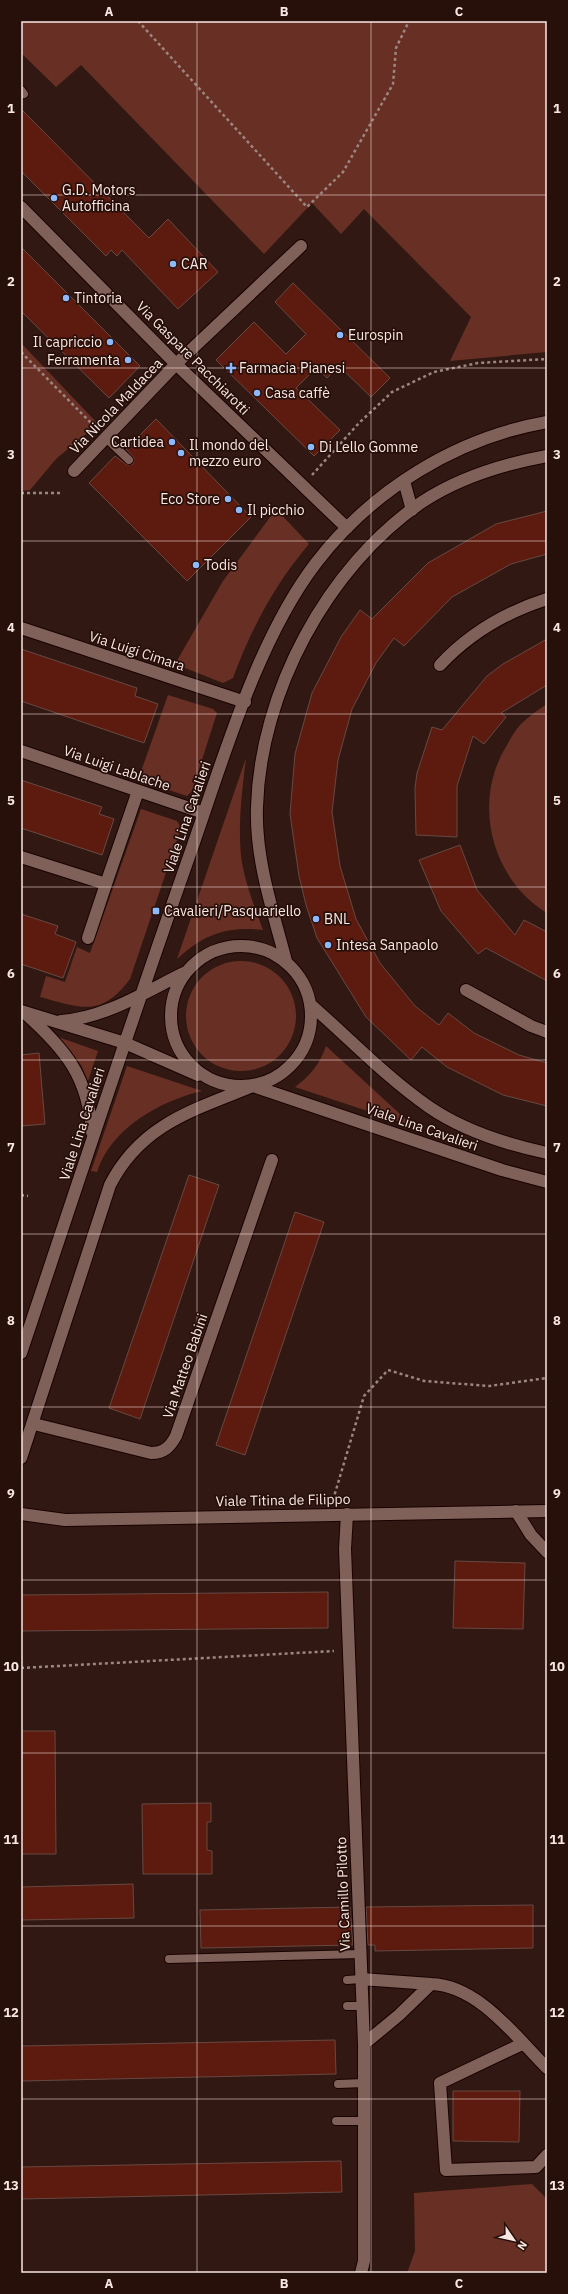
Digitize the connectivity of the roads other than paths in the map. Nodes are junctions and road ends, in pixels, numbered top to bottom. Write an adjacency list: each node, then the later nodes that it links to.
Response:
1 (21, 207): 3 (street, Via Gaspare Pacchiarotti)
2 (301, 246): 3 (street, Via Nicola Maldacea)
3 (176, 364): 5 (street, Via Nicola Maldacea); 11 (street, Via Gaspare Pacchiarotti)
4 (547, 422): 9 (street, Viale Lina Cavalieri)
5 (105, 437): 7 (lane); 8 (street, Via Nicola Maldacea)
6 (547, 456): 10 (street)
7 (129, 460)
8 (74, 471)
9 (404, 481): 10 (street); 11 (street, Viale Lina Cavalieri)
10 (412, 510): 22 (street)
11 (347, 528): 15 (street, Viale Lina Cavalieri)
12 (547, 599): 14 (street)
13 (21, 628): 15 (street, Via Luigi Cimara)
14 (440, 665)
15 (244, 702): 18 (street, Viale Lina Cavalieri)
16 (21, 751): 17 (street, Via Luigi Lablache)
17 (138, 791): 18 (street, Via Luigi Lablache); 20 (street)
18 (204, 813): 25 (street, Viale Lina Cavalieri)
19 (21, 857): 20 (street)
20 (106, 884): 21 (street)
21 (88, 938)
22 (286, 961): 23 (street); 26 (street)
23 (185, 973): 25 (street); 31 (street)
24 (466, 990): 29 (street)
25 (141, 994): 28 (street); 30 (street, Viale Lina Cavalieri)
26 (311, 1005): 32 (street); 34 (street, Viale Lina Cavalieri)
27 (22, 1012): 28 (street); 33 (street)
28 (56, 1021): 30 (street)
29 (547, 1032)
30 (125, 1043): 31 (street); 33 (street, Viale Lina Cavalieri)
31 (218, 1083): 32 (street)
32 (253, 1086): 36 (street, Viale Lina Cavalieri); 38 (street)
33 (93, 1138): 37 (street, Viale Lina Cavalieri)
34 (547, 1153)
35 (272, 1160): 38 (street, Via Matteo Babini)
36 (547, 1182)
37 (21, 1353)
38 (34, 1424): 39 (street)
39 (21, 1458)
40 (516, 1511): 41 (street, Viale Titina de Filippo); 43 (street, Viale Titina de Filippo); 44 (street)
41 (547, 1511)
42 (21, 1514): 43 (street, Viale Titina de Filippo)
43 (347, 1514): 45 (street, Via Camillo Pilotto)
44 (547, 1552)
45 (360, 1954): 46 (lane); 47 (street, Via Camillo Pilotto)
46 (169, 1959)
47 (361, 1979): 48 (lane); 49 (street); 51 (street, Via Camillo Pilotto)
48 (347, 1980)
49 (431, 1984): 52 (street); 53 (street)
50 (348, 2006): 51 (lane)
51 (362, 2006): 52 (street, Via Camillo Pilotto)
52 (364, 2044): 55 (street, Via Camillo Pilotto)
53 (522, 2044): 54 (street); 59 (street)
54 (547, 2068)
55 (364, 2083): 56 (lane); 58 (street, Via Camillo Pilotto)
56 (338, 2084)
57 (336, 2121): 58 (lane)
58 (364, 2121): 60 (street, Via Camillo Pilotto)
59 (547, 2155)
60 (361, 2273)

